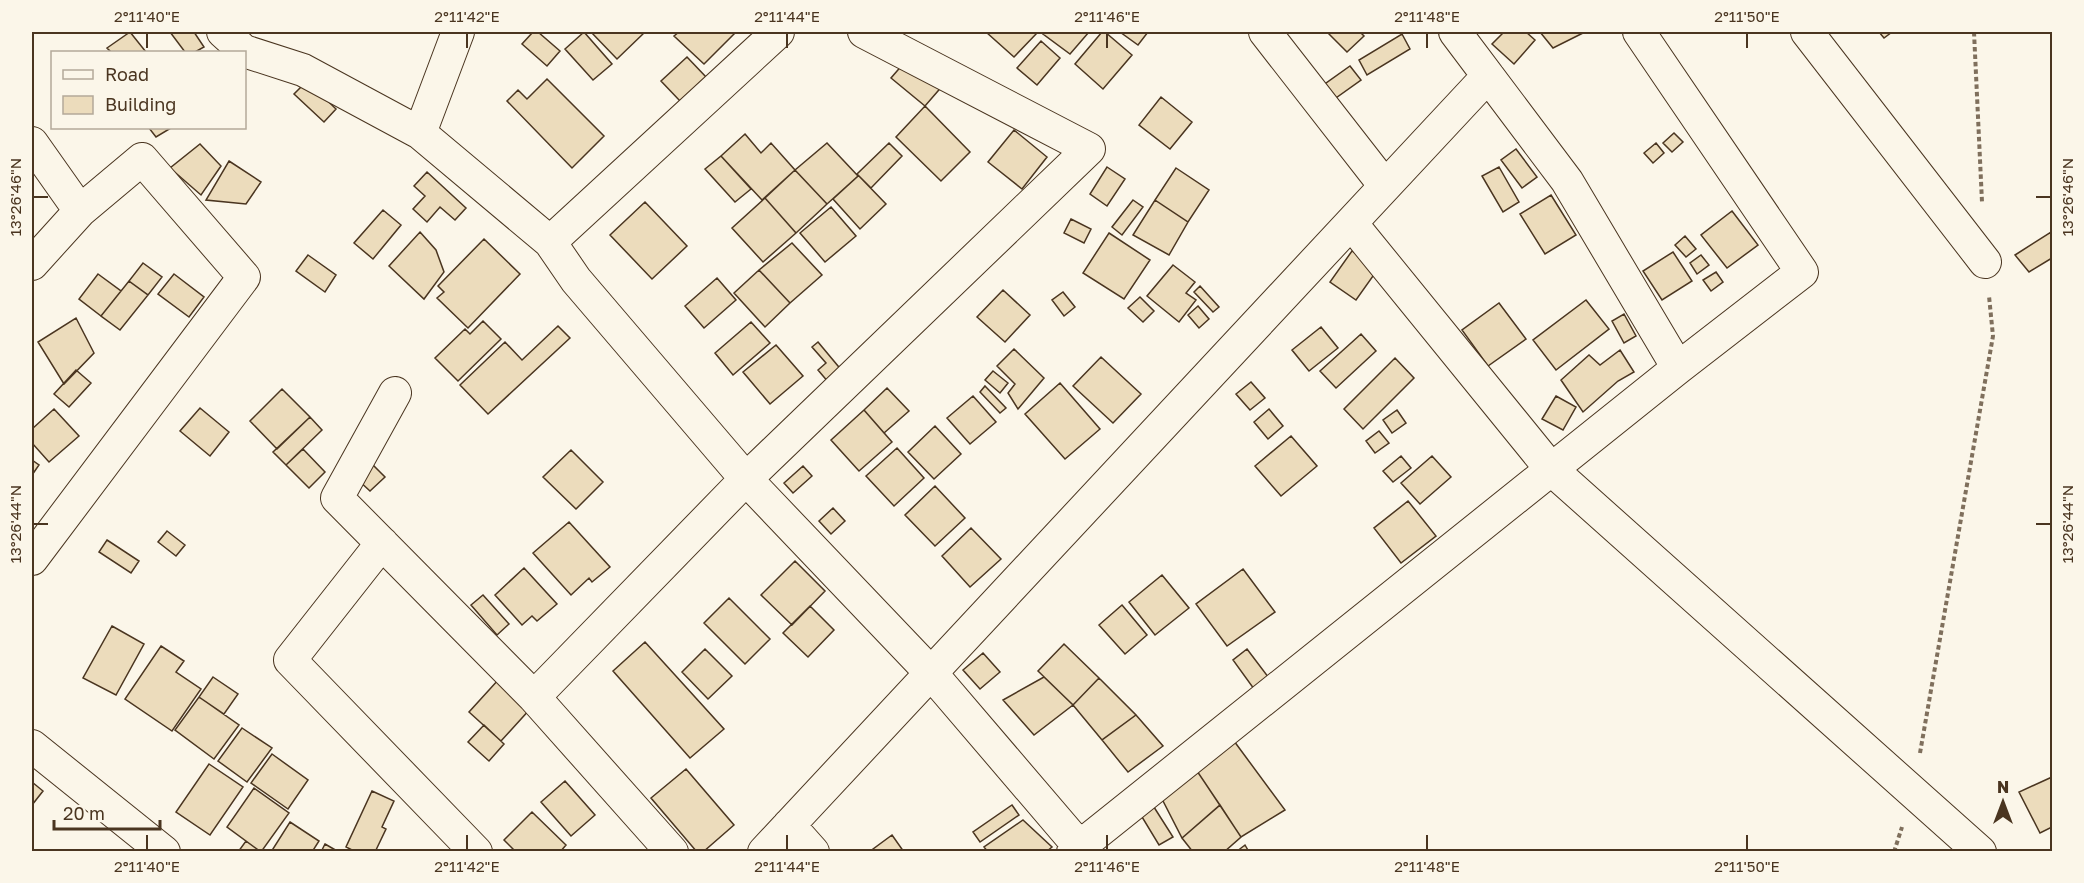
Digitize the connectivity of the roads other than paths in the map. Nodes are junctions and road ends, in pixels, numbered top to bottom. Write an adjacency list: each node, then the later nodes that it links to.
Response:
1 (223, 32): 9 (street)
2 (458, 32): 12 (street)
3 (778, 32): 17 (street)
4 (864, 32): 23 (street)
5 (1265, 32): 14 (street)
6 (1455, 32): 11 (street)
7 (1639, 32): 20 (street)
8 (1807, 32): 18 (street)
9 (244, 51)
10 (246, 52): 12 (street)
11 (1488, 76): 14 (street); 20 (street)
12 (420, 133): 17 (street)
13 (32, 143): 15 (street)
14 (1384, 186): 16 (street)
15 (80, 211): 19 (street); 25 (street)
16 (1351, 223): 22 (street); 26 (street)
17 (550, 242): 23 (street)
18 (1985, 262)
19 (32, 264)
20 (1678, 368): 22 (street)
21 (395, 393): 24 (street)
22 (1551, 469): 30 (street); 36 (street)
23 (746, 479): 26 (street); 27 (street)
24 (382, 543): 27 (street); 32 (street)
25 (32, 559)
26 (931, 673): 29 (street); 30 (street)
27 (534, 697): 33 (street)
28 (32, 746): 31 (street)
29 (789, 825): 34 (street); 35 (street)
30 (1079, 850)
31 (164, 852)
32 (476, 852)
33 (672, 852)
34 (764, 852)
35 (813, 852)
36 (1980, 852)

